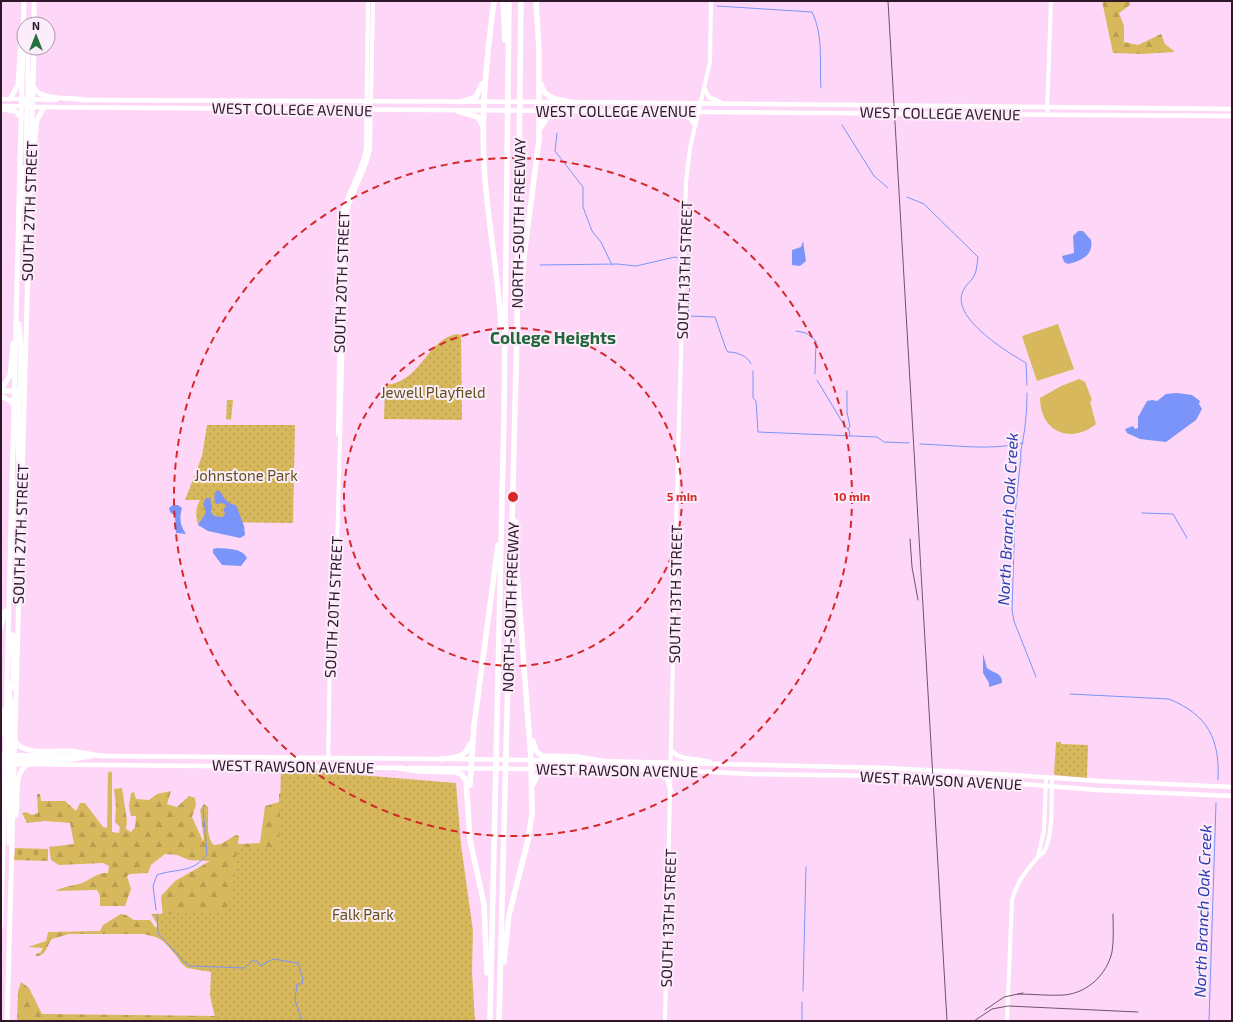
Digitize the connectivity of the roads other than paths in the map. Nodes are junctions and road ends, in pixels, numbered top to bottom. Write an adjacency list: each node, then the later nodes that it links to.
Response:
1 (24, 1): 12 (main road)
2 (34, 1): 13 (main road)
3 (368, 1): 27 (street, SOUTH 20TH STREET)
4 (373, 1): 27 (street, SOUTH 20TH STREET)
5 (494, 1): 18 (highway)
6 (503, 1): 20 (highway)
7 (509, 1): 20 (highway, NORTH-SOUTH FREEWAY)
8 (523, 1): 61 (highway, NORTH-SOUTH FREEWAY)
9 (536, 1): 19 (highway)
10 (711, 1): 22 (street, SOUTH 13TH STREET)
11 (1050, 1): 38 (street)
12 (24, 16)
13 (34, 16)
14 (19, 56): 25 (main road)
15 (26, 56): 23 (main road, SOUTH 27TH STREET)
16 (28, 56): 23 (main road)
17 (34, 56): 21 (main road, SOUTH 27TH STREET)
18 (485, 72): 28 (highway); 29 (highway)
19 (540, 73): 30 (highway); 31 (highway)
20 (507, 82): 62 (highway, NORTH-SOUTH FREEWAY)
21 (33, 87): 23 (main road, SOUTH 27TH STREET); 26 (main road)
22 (704, 88): 32 (street, SOUTH 13TH STREET); 33 (main road)
23 (28, 99): 25 (street, WEST COLLEGE AVENUE); 26 (main road, WEST COLLEGE AVENUE); 34 (main road, SOUTH 27TH STREET); 34 (main road)
24 (1, 100): 25 (street, WEST COLLEGE AVENUE)
25 (10, 100)
26 (84, 100): 27 (main road, WEST COLLEGE AVENUE)
27 (369, 102): 28 (main road, WEST COLLEGE AVENUE); 37 (street, SOUTH 20TH STREET)
28 (461, 102): 29 (main road, WEST COLLEGE AVENUE)
29 (484, 102): 30 (main road, WEST COLLEGE AVENUE); 41 (highway)
30 (539, 102): 31 (main road, WEST COLLEGE AVENUE); 42 (highway)
31 (570, 102): 32 (main road, WEST COLLEGE AVENUE)
32 (700, 104): 33 (main road, WEST COLLEGE AVENUE); 45 (street, SOUTH 13TH STREET)
33 (722, 104): 38 (main road, WEST COLLEGE AVENUE); 46 (main road)
34 (27, 106): 35 (street, WEST COLLEGE AVENUE); 36 (main road, WEST COLLEGE AVENUE); 49 (main road, SOUTH 27TH STREET); 54 (main road, SOUTH 27TH STREET); 55 (main road)
35 (1, 107): 49 (main road)
36 (44, 107): 37 (main road, WEST COLLEGE AVENUE); 54 (main road)
37 (369, 109): 40 (main road, WEST COLLEGE AVENUE); 89 (street, SOUTH 20TH STREET)
38 (1047, 109): 39 (main road, WEST COLLEGE AVENUE); 47 (street)
39 (1232, 109)
40 (458, 111): 41 (main road, WEST COLLEGE AVENUE); 52 (highway)
41 (484, 111): 42 (main road, WEST COLLEGE AVENUE); 52 (highway)
42 (539, 111): 43 (main road, WEST COLLEGE AVENUE); 51 (highway)
43 (569, 111): 44 (main road, WEST COLLEGE AVENUE); 51 (highway)
44 (672, 111): 45 (main road, WEST COLLEGE AVENUE); 50 (main road)
45 (698, 111): 46 (main road, WEST COLLEGE AVENUE); 50 (street, SOUTH 13TH STREET)
46 (720, 111): 47 (main road, WEST COLLEGE AVENUE)
47 (1047, 114): 48 (main road, WEST COLLEGE AVENUE)
48 (1232, 116)
49 (22, 118): 53 (main road, SOUTH 27TH STREET)
50 (695, 125): 85 (street, SOUTH 13TH STREET)
51 (539, 133): 61 (highway)
52 (484, 135): 62 (highway)
53 (21, 159): 56 (main road, SOUTH 27TH STREET); 57 (main road)
54 (31, 168): 55 (main road, SOUTH 27TH STREET)
55 (30, 192): 57 (main road, SOUTH 27TH STREET)
56 (20, 225): 58 (main road); 59 (main road, SOUTH 27TH STREET)
57 (28, 225): 58 (main road, SOUTH 27TH STREET)
58 (27, 258): 64 (main road, SOUTH 27TH STREET)
59 (17, 317): 60 (main road, SOUTH 27TH STREET); 64 (main road)
60 (16, 330): 63 (main road); 64 (main road, SOUTH 27TH STREET)
61 (517, 331): 67 (highway, NORTH-SOUTH FREEWAY)
62 (504, 356): 69 (highway, NORTH-SOUTH FREEWAY)
63 (2, 389): 64 (main road)
64 (19, 390): 66 (main road, SOUTH 27TH STREET); 70 (main road, SOUTH 27TH STREET)
65 (1, 396): 66 (main road)
66 (14, 407): 68 (main road, SOUTH 27TH STREET)
67 (513, 476): 81 (highway); 126 (highway, NORTH-SOUTH FREEWAY)
68 (12, 479): 70 (main road); 71 (main road, SOUTH 27TH STREET)
69 (502, 506): 82 (highway); 128 (highway, NORTH-SOUTH FREEWAY)
70 (20, 536): 73 (main road, SOUTH 27TH STREET)
71 (10, 538): 72 (main road, SOUTH 27TH STREET); 73 (main road)
72 (9, 580): 74 (main road); 75 (main road, SOUTH 27TH STREET)
73 (18, 590): 79 (main road, SOUTH 27TH STREET)
74 (1, 628)
75 (8, 632): 77 (main road, SOUTH 27TH STREET); 79 (main road)
76 (2, 643): 77 (main road)
77 (8, 650): 78 (main road, SOUTH 27TH STREET)
78 (7, 678): 80 (main road, SOUTH 27TH STREET); 91 (main road)
79 (16, 698): 84 (main road, SOUTH 27TH STREET)
80 (6, 702): 83 (main road); 91 (main road, SOUTH 27TH STREET)
81 (528, 713): 93 (highway); 94 (highway)
82 (474, 726): 90 (highway); 92 (highway)
83 (1, 735)
84 (15, 739): 87 (main road); 91 (main road, SOUTH 27TH STREET)
85 (672, 751): 95 (street, SOUTH 13TH STREET); 98 (main road)
86 (92, 756): 87 (main road, WEST RAWSON AVENUE); 91 (main road)
87 (103, 756): 88 (main road, WEST RAWSON AVENUE)
88 (136, 758): 89 (main road, WEST RAWSON AVENUE); 99 (main road)
89 (327, 758): 90 (main road, WEST RAWSON AVENUE); 101 (street, SOUTH 20TH STREET)
90 (441, 759): 92 (main road, WEST RAWSON AVENUE)
91 (8, 760): 97 (main road, WEST RAWSON AVENUE); 110 (main road, SOUTH 27TH STREET); 122 (main road, SOUTH 27TH STREET); 124 (main road)
92 (471, 760): 93 (main road, WEST RAWSON AVENUE); 103 (highway)
93 (531, 760): 94 (main road, WEST RAWSON AVENUE); 104 (highway)
94 (601, 761): 95 (main road, WEST RAWSON AVENUE)
95 (672, 762): 96 (main road, WEST RAWSON AVENUE); 106 (main road); 107 (street, SOUTH 13TH STREET)
96 (703, 763): 98 (main road, WEST RAWSON AVENUE); 107 (main road)
97 (28, 764): 99 (main road, WEST RAWSON AVENUE); 122 (main road)
98 (717, 764): 100 (main road, WEST RAWSON AVENUE); 108 (main road)
99 (136, 765): 101 (main road, WEST RAWSON AVENUE)
100 (749, 765): 109 (main road); 111 (main road, WEST RAWSON AVENUE)
101 (328, 767): 102 (main road, WEST RAWSON AVENUE)
102 (399, 768): 103 (main road, WEST RAWSON AVENUE); 121 (highway)
103 (470, 768): 104 (main road, WEST RAWSON AVENUE); 121 (highway)
104 (531, 769): 105 (main road, WEST RAWSON AVENUE); 117 (highway)
105 (551, 769): 106 (main road, WEST RAWSON AVENUE); 117 (highway)
106 (593, 769): 107 (main road, WEST RAWSON AVENUE); 118 (main road)
107 (672, 770): 108 (main road, WEST RAWSON AVENUE); 118 (street, SOUTH 13TH STREET)
108 (719, 772): 109 (main road, WEST RAWSON AVENUE)
109 (749, 774): 114 (main road, WEST RAWSON AVENUE)
110 (2, 778): 125 (main road, SOUTH 27TH STREET)
111 (1046, 778): 112 (main road, WEST RAWSON AVENUE); 114 (street)
112 (1052, 778): 113 (main road, WEST RAWSON AVENUE); 115 (street)
113 (1170, 785): 116 (main road, WEST RAWSON AVENUE); 119 (main road)
114 (1046, 786): 115 (main road, WEST RAWSON AVENUE); 123 (street)
115 (1051, 786): 119 (main road, WEST RAWSON AVENUE); 123 (street)
116 (1232, 787)
117 (532, 790): 126 (highway)
118 (671, 791): 130 (street, SOUTH 13TH STREET)
119 (1170, 793): 120 (main road, WEST RAWSON AVENUE)
120 (1232, 796)
121 (469, 807): 128 (highway)
122 (13, 834): 124 (main road, SOUTH 27TH STREET)
123 (1038, 856): 131 (street)
124 (12, 858): 127 (main road, SOUTH 27TH STREET)
125 (1, 926)
126 (499, 1009): 129 (highway, NORTH-SOUTH FREEWAY)
127 (8, 1021)
128 (490, 1021)
129 (499, 1021)
130 (665, 1021)
131 (1007, 1021)

